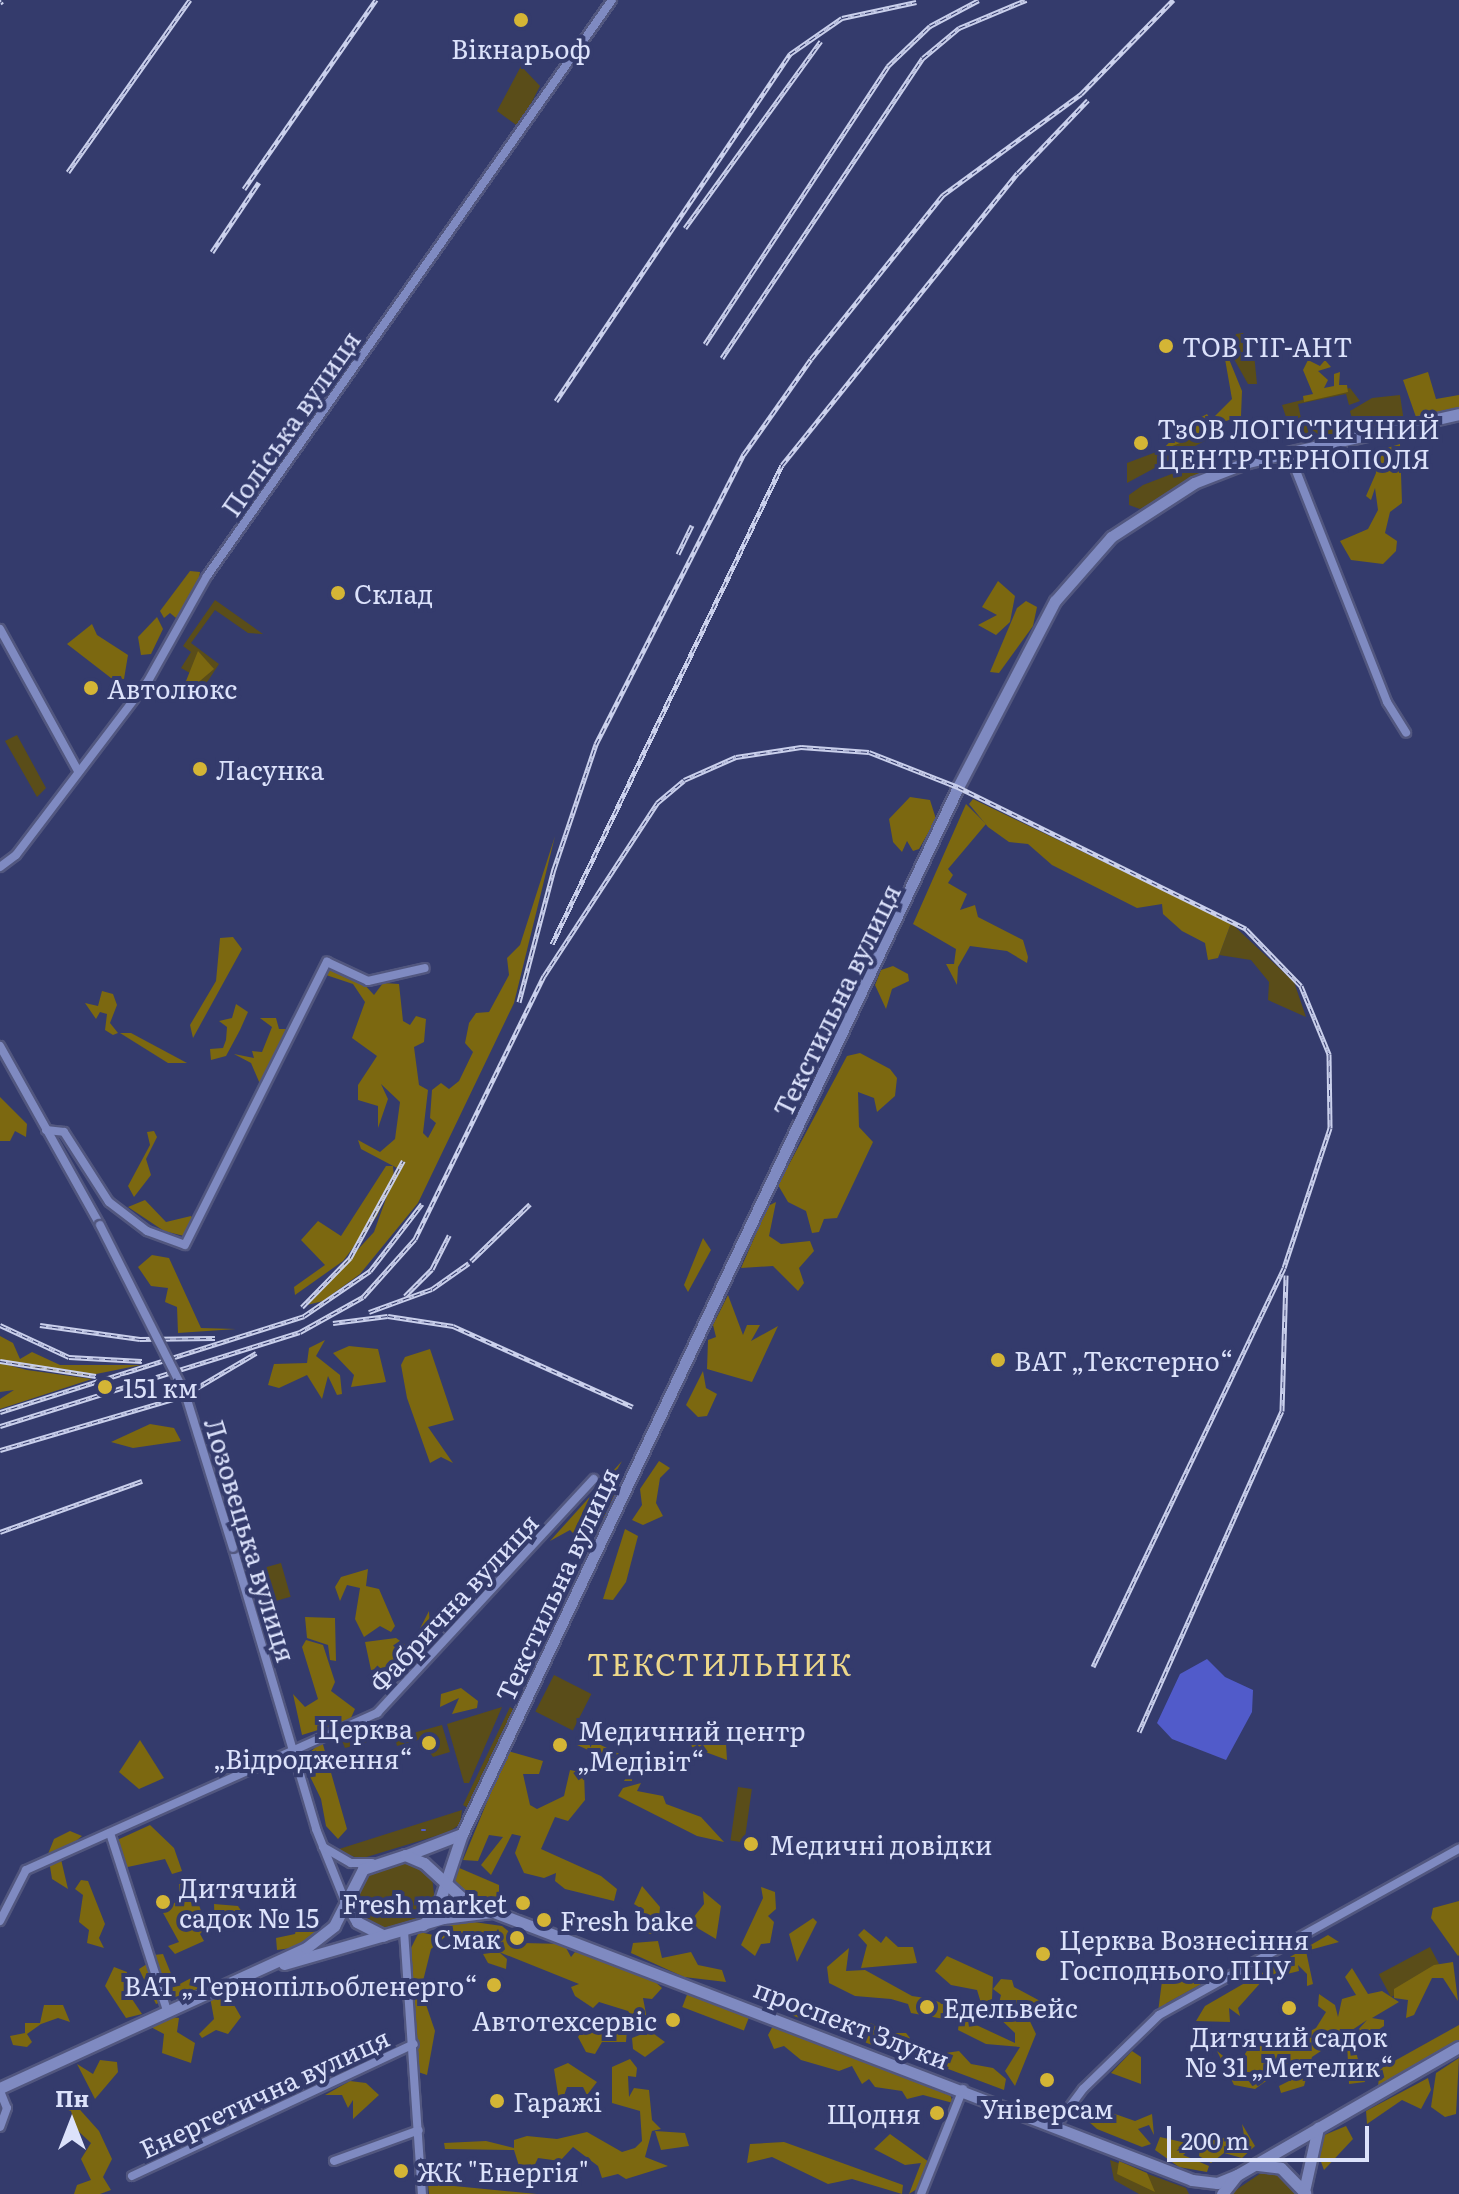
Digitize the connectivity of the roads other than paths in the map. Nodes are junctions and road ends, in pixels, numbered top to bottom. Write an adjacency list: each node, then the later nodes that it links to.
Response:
1 (612, 0): 6 (street, Поліська вулиця)
2 (1459, 414): 3 (main road, Текстильна вулиця)
3 (1289, 453): 5 (street); 14 (main road, Текстильна вулиця)
4 (0, 629): 6 (street)
5 (1406, 732)
6 (78, 771): 7 (street, Поліська вулиця)
7 (0, 867)
8 (425, 968): 10 (street, Лозовецька вулиця)
9 (0, 1046): 10 (street, Лозовецька вулиця)
10 (46, 1130): 12 (street, Лозовецька вулиця, bridge)
11 (594, 1479): 12 (street, Фабрична вулиця)
12 (294, 1753): 13 (street, Фабрична вулиця); 15 (street, Лозовецька вулиця)
13 (110, 1833): 22 (street); 27 (street)
14 (462, 1834): 17 (main road); 19 (main road, Текстильна вулиця)
15 (322, 1846): 18 (street); 20 (street, Лозовецька вулиця)
16 (1459, 1849): 32 (street)
17 (405, 1855): 18 (main road); 19 (main road)
18 (372, 1863): 20 (main road)
19 (442, 1882): 21 (main road, проспект Злуки); 23 (main road)
20 (345, 1901): 25 (main road); 26 (main road)
21 (494, 1912): 23 (main road); 30 (main road, проспект Злуки)
22 (0, 1921)
23 (423, 1925): 24 (main road)
24 (404, 1931): 25 (main road); 28 (street, Енергетична вулиця)
25 (384, 1936): 26 (main road)
26 (275, 1965): 27 (main road)
27 (167, 2011): 31 (main road)
28 (414, 2044): 35 (street, Енергетична вулиця); 39 (street, Енергетична вулиця)
29 (1459, 2047): 34 (main road)
30 (964, 2089): 32 (main road, проспект Злуки); 43 (street)
31 (0, 2090): 33 (street)
32 (1057, 2124): 40 (main road, проспект Злуки)
33 (0, 2127)
34 (1318, 2128): 37 (main road); 41 (main road)
35 (419, 2130): 36 (street); 42 (street, Енергетична вулиця)
36 (334, 2161)
37 (1253, 2166): 38 (main road); 41 (main road)
38 (1237, 2175): 40 (main road, проспект Злуки); 45 (main road)
39 (132, 2176)
40 (1192, 2180): 44 (main road, проспект Злуки)
41 (1304, 2193)
42 (422, 2194)
43 (921, 2194)
44 (1204, 2194)
45 (1222, 2194)

